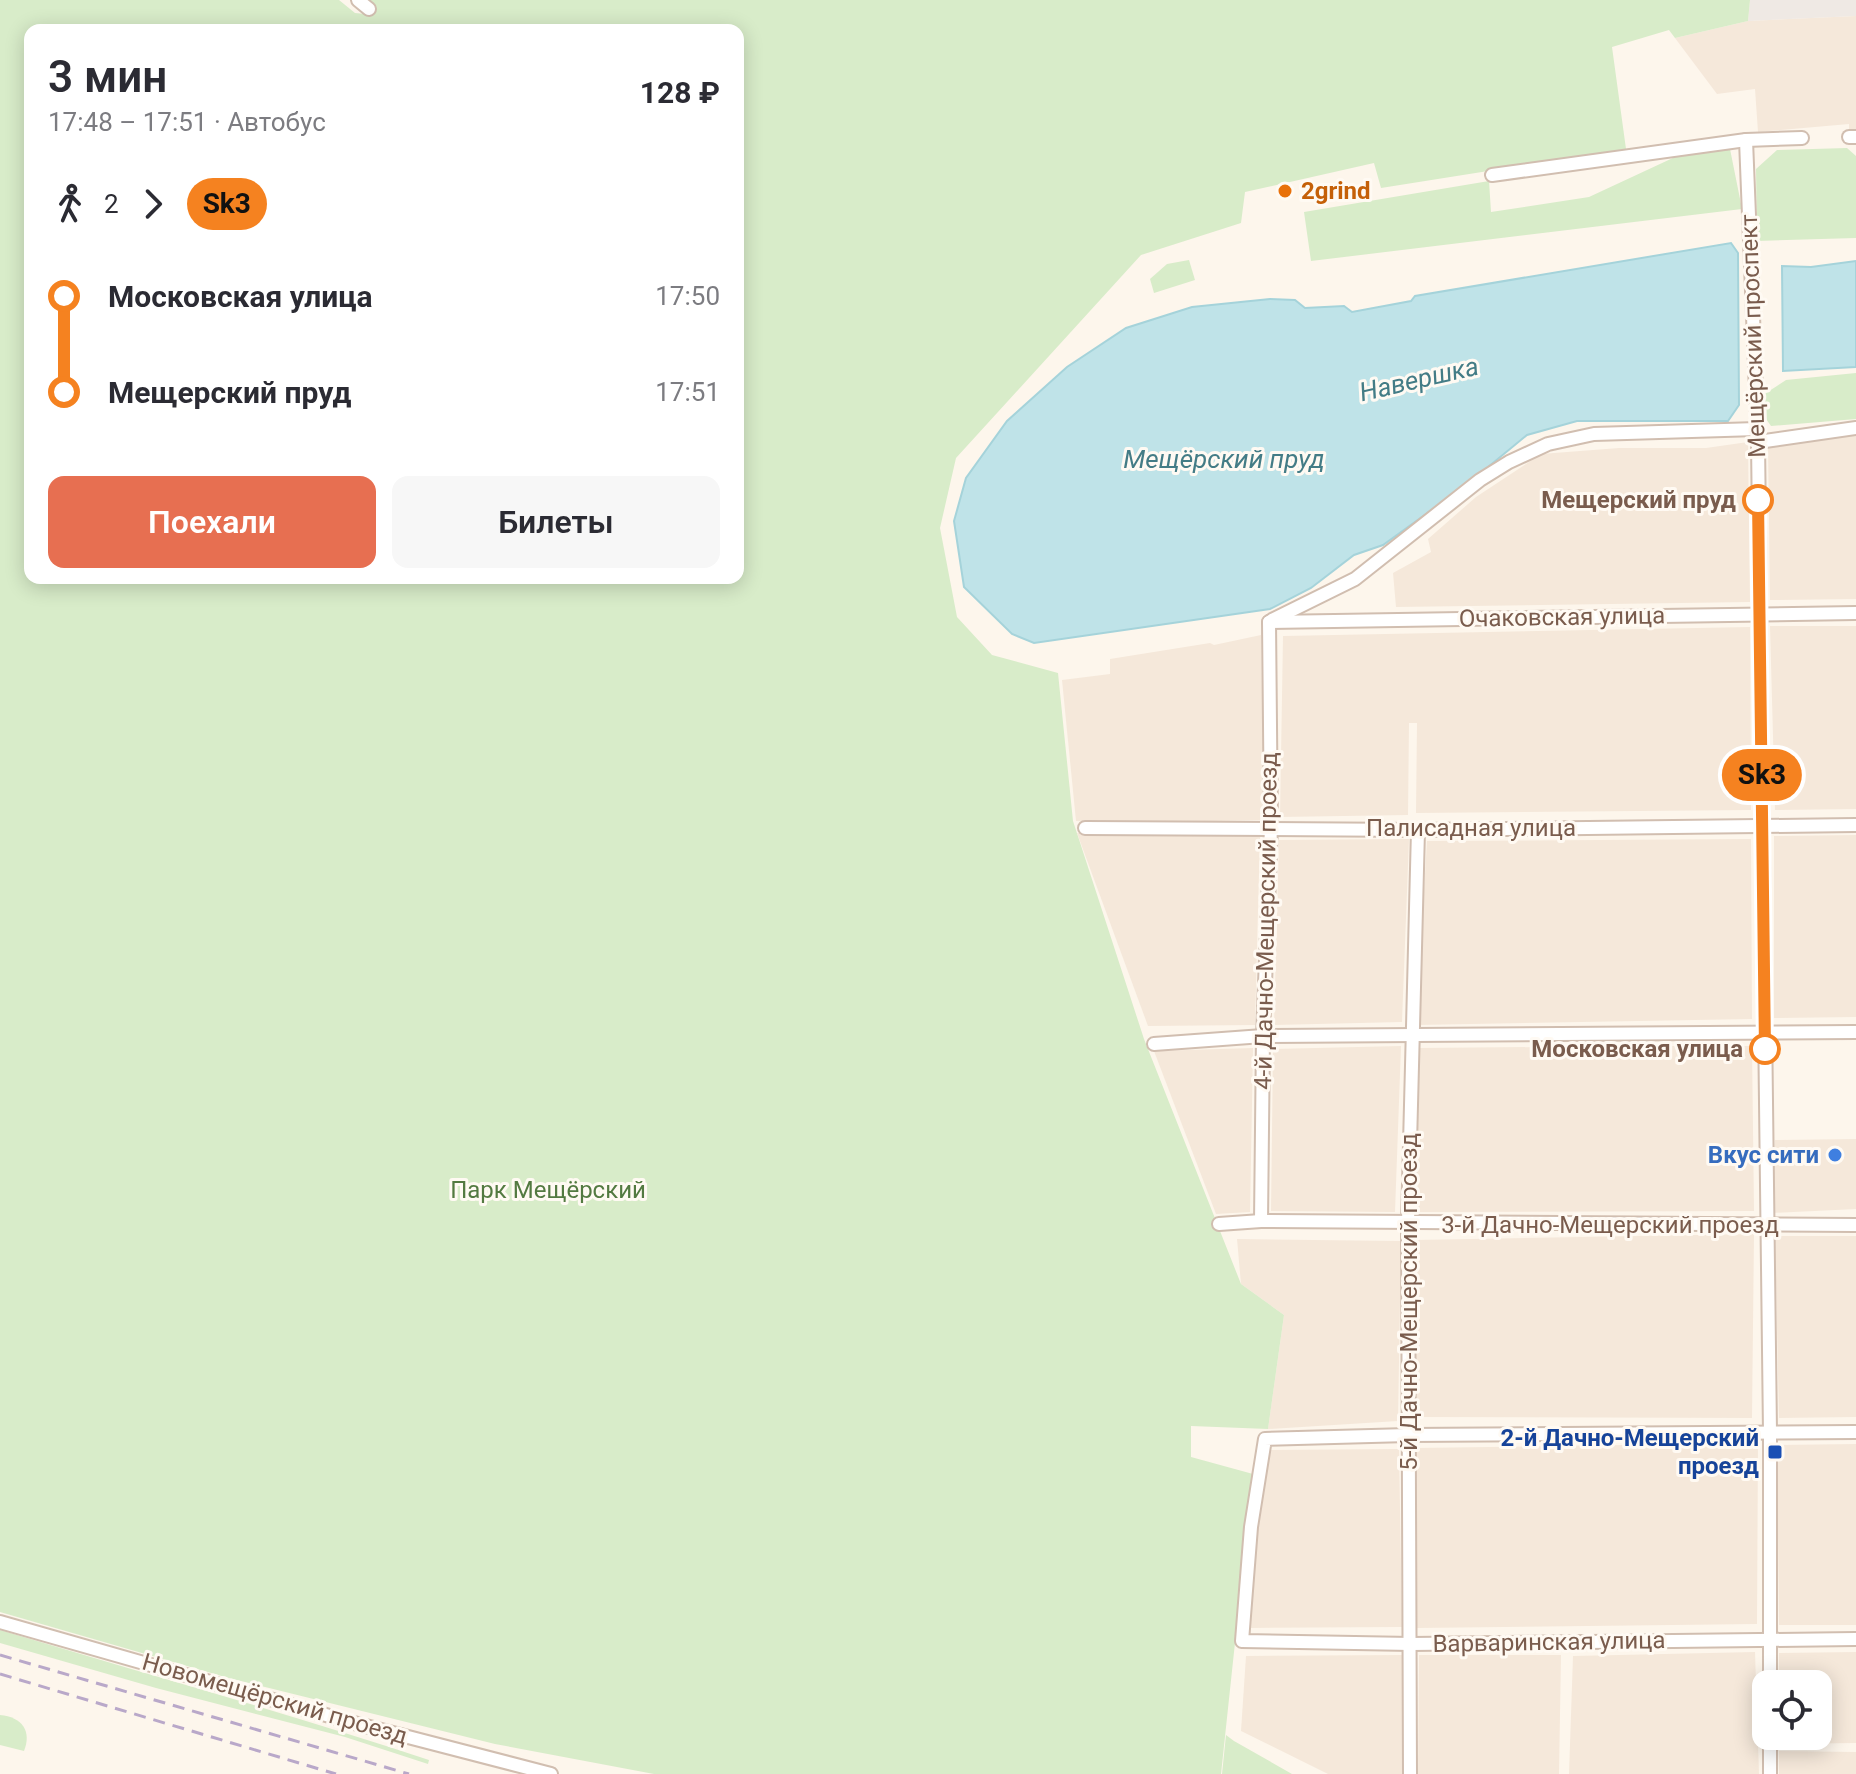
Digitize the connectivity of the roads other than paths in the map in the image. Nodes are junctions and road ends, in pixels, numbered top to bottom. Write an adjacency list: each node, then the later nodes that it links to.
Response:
1 (358, 0): 2 (street)
2 (369, 9)
3 (1802, 138): 4 (street)
4 (1746, 140): 5 (street); 7 (street, Мещёрский проспект)
5 (1492, 175)
6 (1856, 428): 7 (street)
7 (1758, 436): 8 (street, Мещёрский проспект); 10 (street)
8 (1760, 613): 9 (street, Очаковская улица); 10 (street, Очаковская улица); 11 (street, Мещёрский проспект)
9 (1856, 613)
10 (1269, 622): 13 (street, 4-й Дачно-Мещерский проезд)
11 (1763, 824): 12 (street, Палисадная улица); 15 (street, Палисадная улица); 16 (street, Мещёрский проспект)
12 (1856, 825)
13 (1271, 827): 14 (street, Палисадная улица); 15 (street, Палисадная улица); 19 (street, 4-й Дачно-Мещерский проезд)
14 (1085, 828)
15 (1418, 830): 18 (street, 5-й Дачно-Мещерский проезд)
16 (1765, 1032): 17 (street); 18 (street); 25 (street, Мещёрский проспект)
17 (1856, 1032)
18 (1411, 1035): 19 (street); 22 (street, 5-й Дачно-Мещерский проезд)
19 (1263, 1036): 20 (street); 21 (street, 4-й Дачно-Мещерский проезд)
20 (1154, 1044)
21 (1261, 1221): 22 (street, 3-й Дачно-Мещерский проезд); 23 (street, 3-й Дачно-Мещерский проезд)
22 (1408, 1223): 25 (street, 3-й Дачно-Мещерский проезд); 28 (street, 5-й Дачно-Мещерский проезд)
23 (1219, 1224)
24 (1856, 1225): 25 (street, 3-й Дачно-Мещерский проезд)
25 (1766, 1226): 26 (street, Мещёрский проспект)
26 (1770, 1432): 27 (street); 28 (street); 30 (street, Мещёрский проспект)
27 (1856, 1432)
28 (1408, 1435): 32 (street, 5-й Дачно-Мещерский проезд); 32 (street, Варваринская улица)
29 (0, 1622): 35 (street, Новомещёрский проезд)
30 (1771, 1638): 31 (street, Варваринская улица); 32 (street, Варваринская улица); 33 (street, Мещёрский проспект)
31 (1856, 1639)
32 (1411, 1644): 36 (street, 5-й Дачно-Мещерский проезд)
33 (1770, 1670)
34 (1770, 1750): 37 (street)
35 (551, 1774)
36 (1410, 1774)
37 (1770, 1774)

